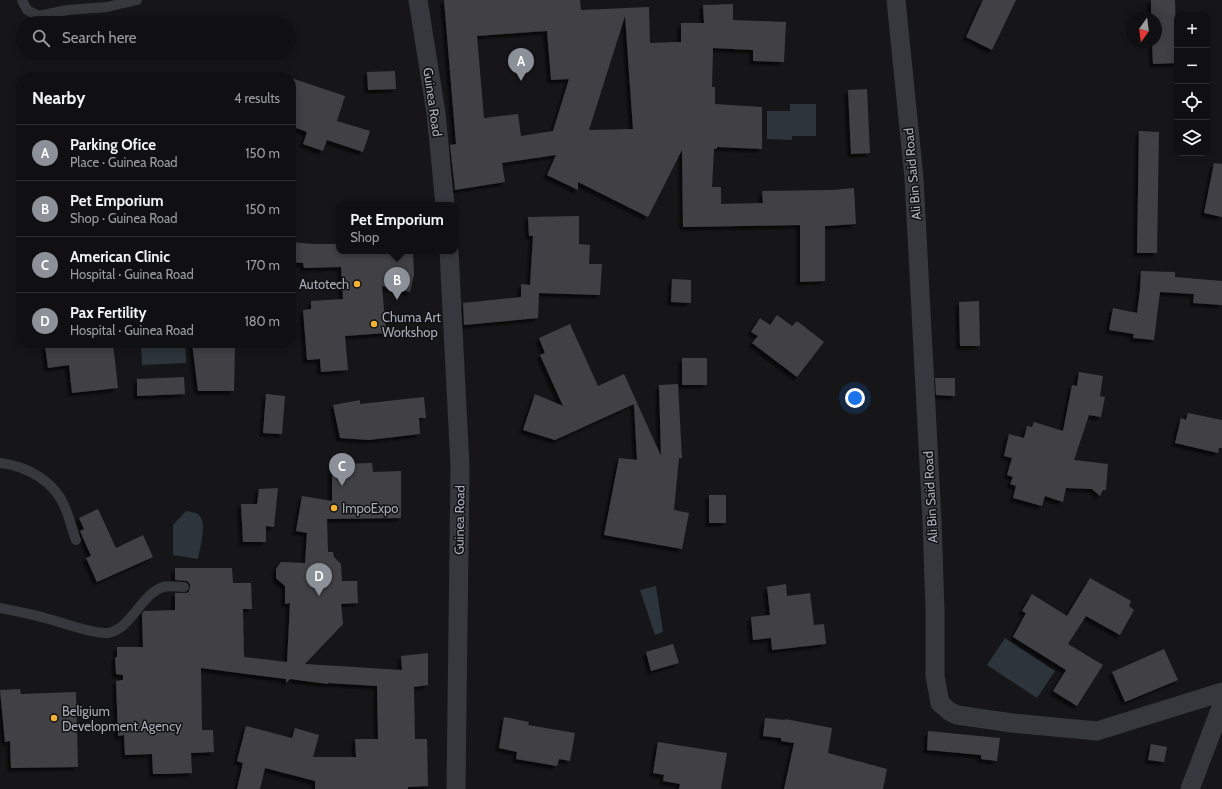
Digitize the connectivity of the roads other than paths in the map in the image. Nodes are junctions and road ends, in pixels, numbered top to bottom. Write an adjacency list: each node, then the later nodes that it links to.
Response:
1 (22, 0): 2 (lane)
2 (136, 0)
3 (418, 0): 5 (street, Guinea Road)
4 (896, 0): 11 (street, Ali Bin Said Road)
5 (444, 202)
6 (449, 254): 13 (street, Guinea Road)
7 (0, 463): 8 (lane)
8 (76, 540)
9 (184, 587): 10 (lane)
10 (0, 608)
11 (1222, 692)
12 (1222, 705): 14 (street)
13 (456, 789)
14 (1190, 789)

